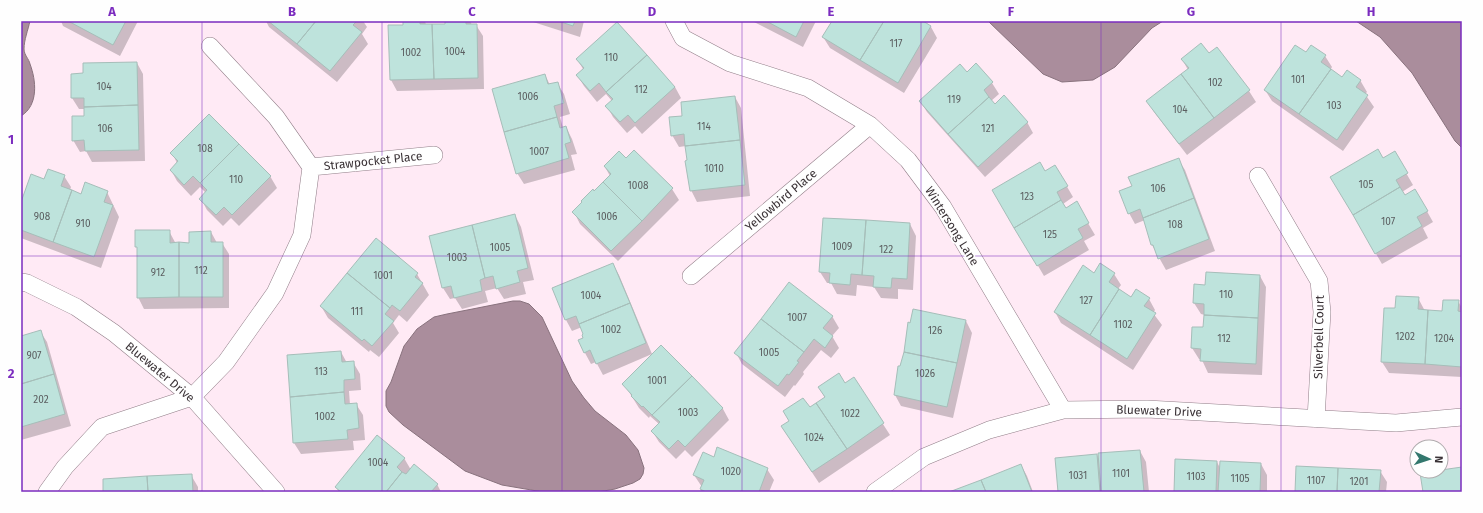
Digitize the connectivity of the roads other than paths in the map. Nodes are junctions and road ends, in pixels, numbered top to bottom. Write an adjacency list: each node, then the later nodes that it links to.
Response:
1 (674, 21): 3 (street, Wintersong Lane)
2 (210, 46): 5 (street)
3 (870, 125): 7 (street, Yellowbird Place); 10 (street, Wintersong Lane)
4 (434, 155): 5 (street, Strawpocket Place)
5 (311, 167): 9 (street)
6 (1258, 176): 12 (street, Silverbell Court)
7 (691, 276)
8 (21, 282): 9 (street, Bluewater Drive)
9 (192, 397): 13 (street); 14 (street, Bluewater Drive)
10 (1063, 410): 12 (street, Bluewater Drive); 15 (street, Bluewater Drive)
11 (1462, 417): 12 (street, Bluewater Drive)
12 (1316, 419)
13 (48, 492)
14 (276, 492)
15 (875, 492)

